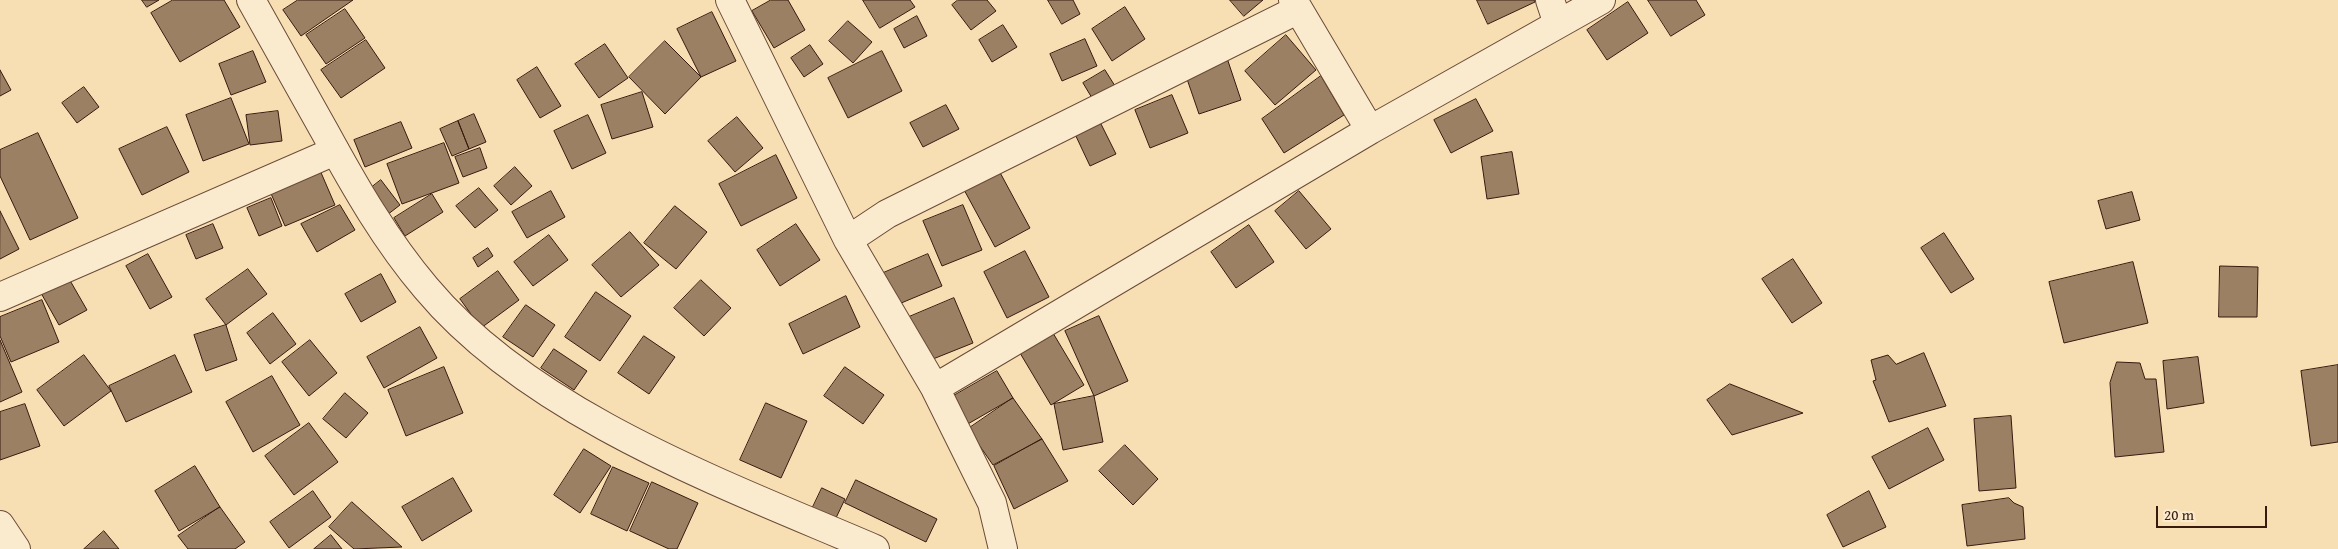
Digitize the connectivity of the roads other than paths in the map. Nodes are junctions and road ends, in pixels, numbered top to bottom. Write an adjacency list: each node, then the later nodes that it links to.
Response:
1 (251, 0): 7 (street)
2 (730, 0): 8 (street)
3 (1601, 0): 5 (street)
4 (1295, 5): 6 (street); 8 (street)
5 (1554, 12): 6 (street)
6 (1370, 130): 10 (street)
7 (335, 151): 9 (street); 13 (street)
8 (848, 240): 10 (street)
9 (0, 297)
10 (935, 388): 14 (street)
11 (0, 525): 12 (street)
12 (16, 549)
13 (875, 549)
14 (1004, 549)

